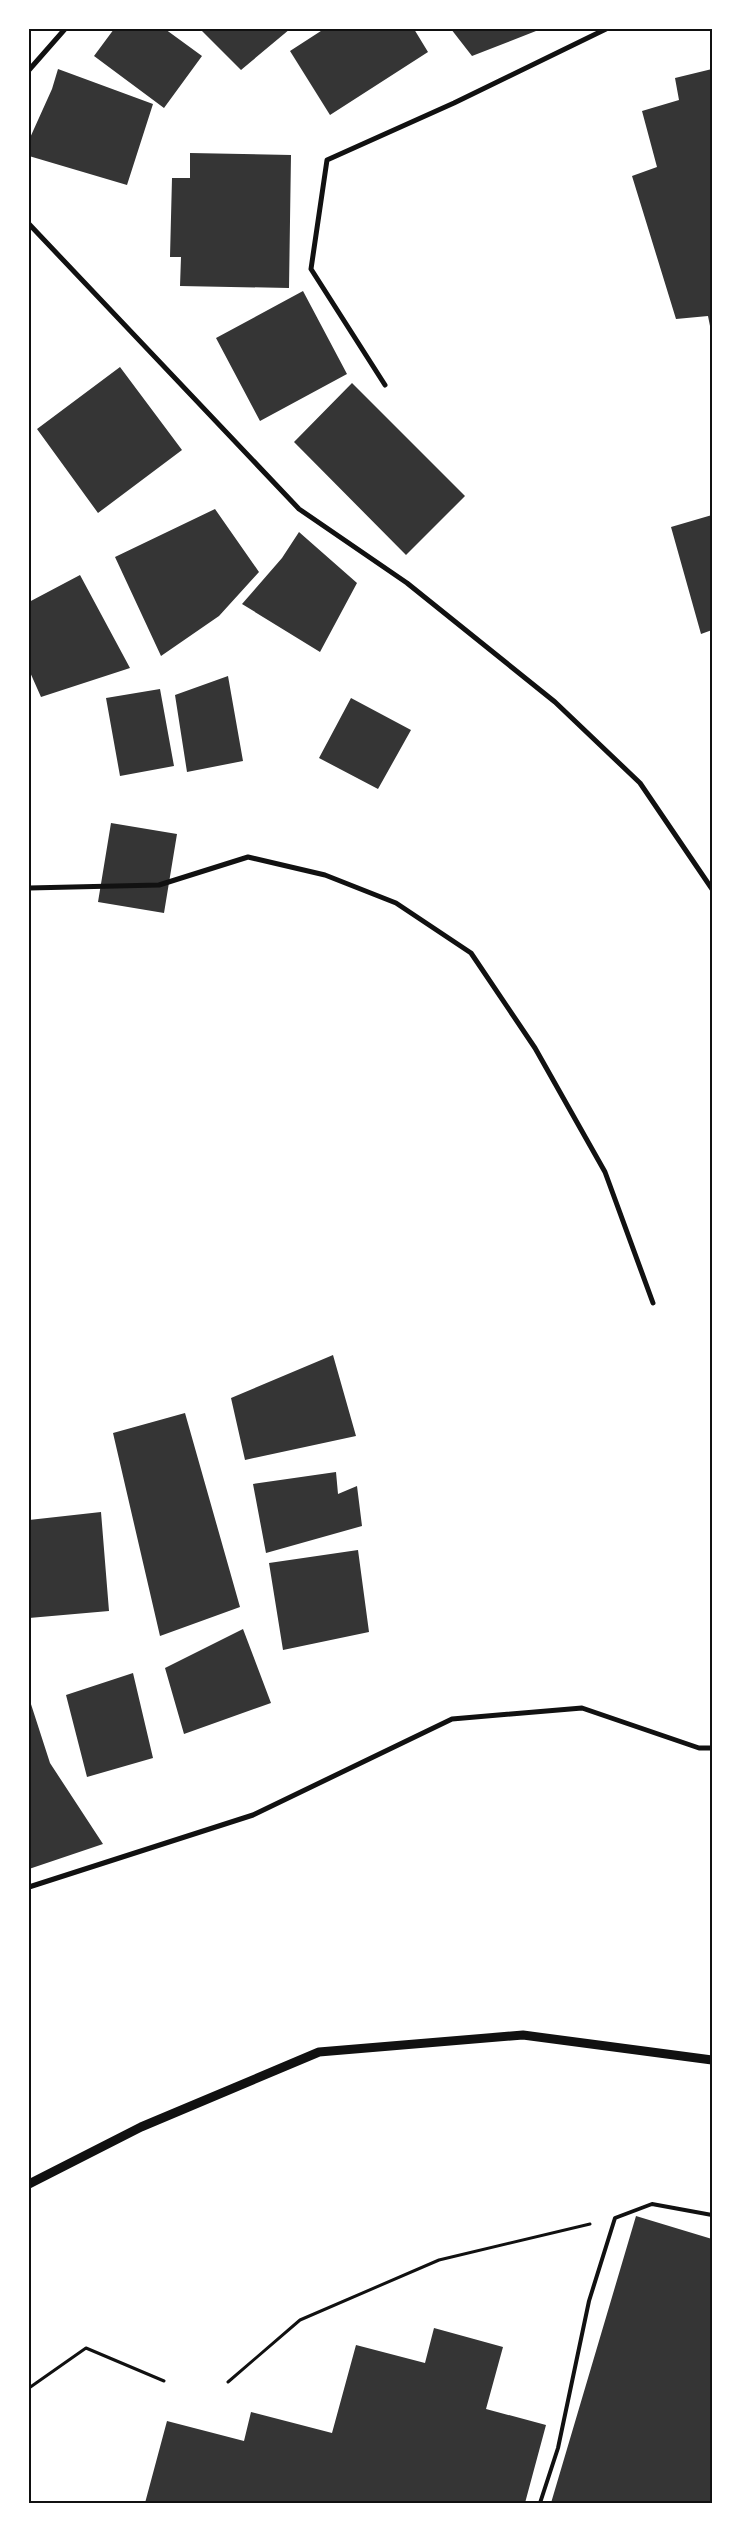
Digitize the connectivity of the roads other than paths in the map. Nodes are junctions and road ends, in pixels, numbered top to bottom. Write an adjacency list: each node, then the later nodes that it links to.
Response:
1 (64, 29): 3 (street)
2 (606, 29): 5 (street)
3 (29, 70)
4 (29, 224): 7 (street)
5 (385, 385)
6 (29, 888): 8 (street)
7 (712, 889)
8 (653, 1303)
9 (712, 1748): 10 (street)
10 (29, 1887)
11 (712, 2060): 12 (street)
12 (29, 2184)
13 (712, 2215): 14 (lane)
14 (540, 2503)

